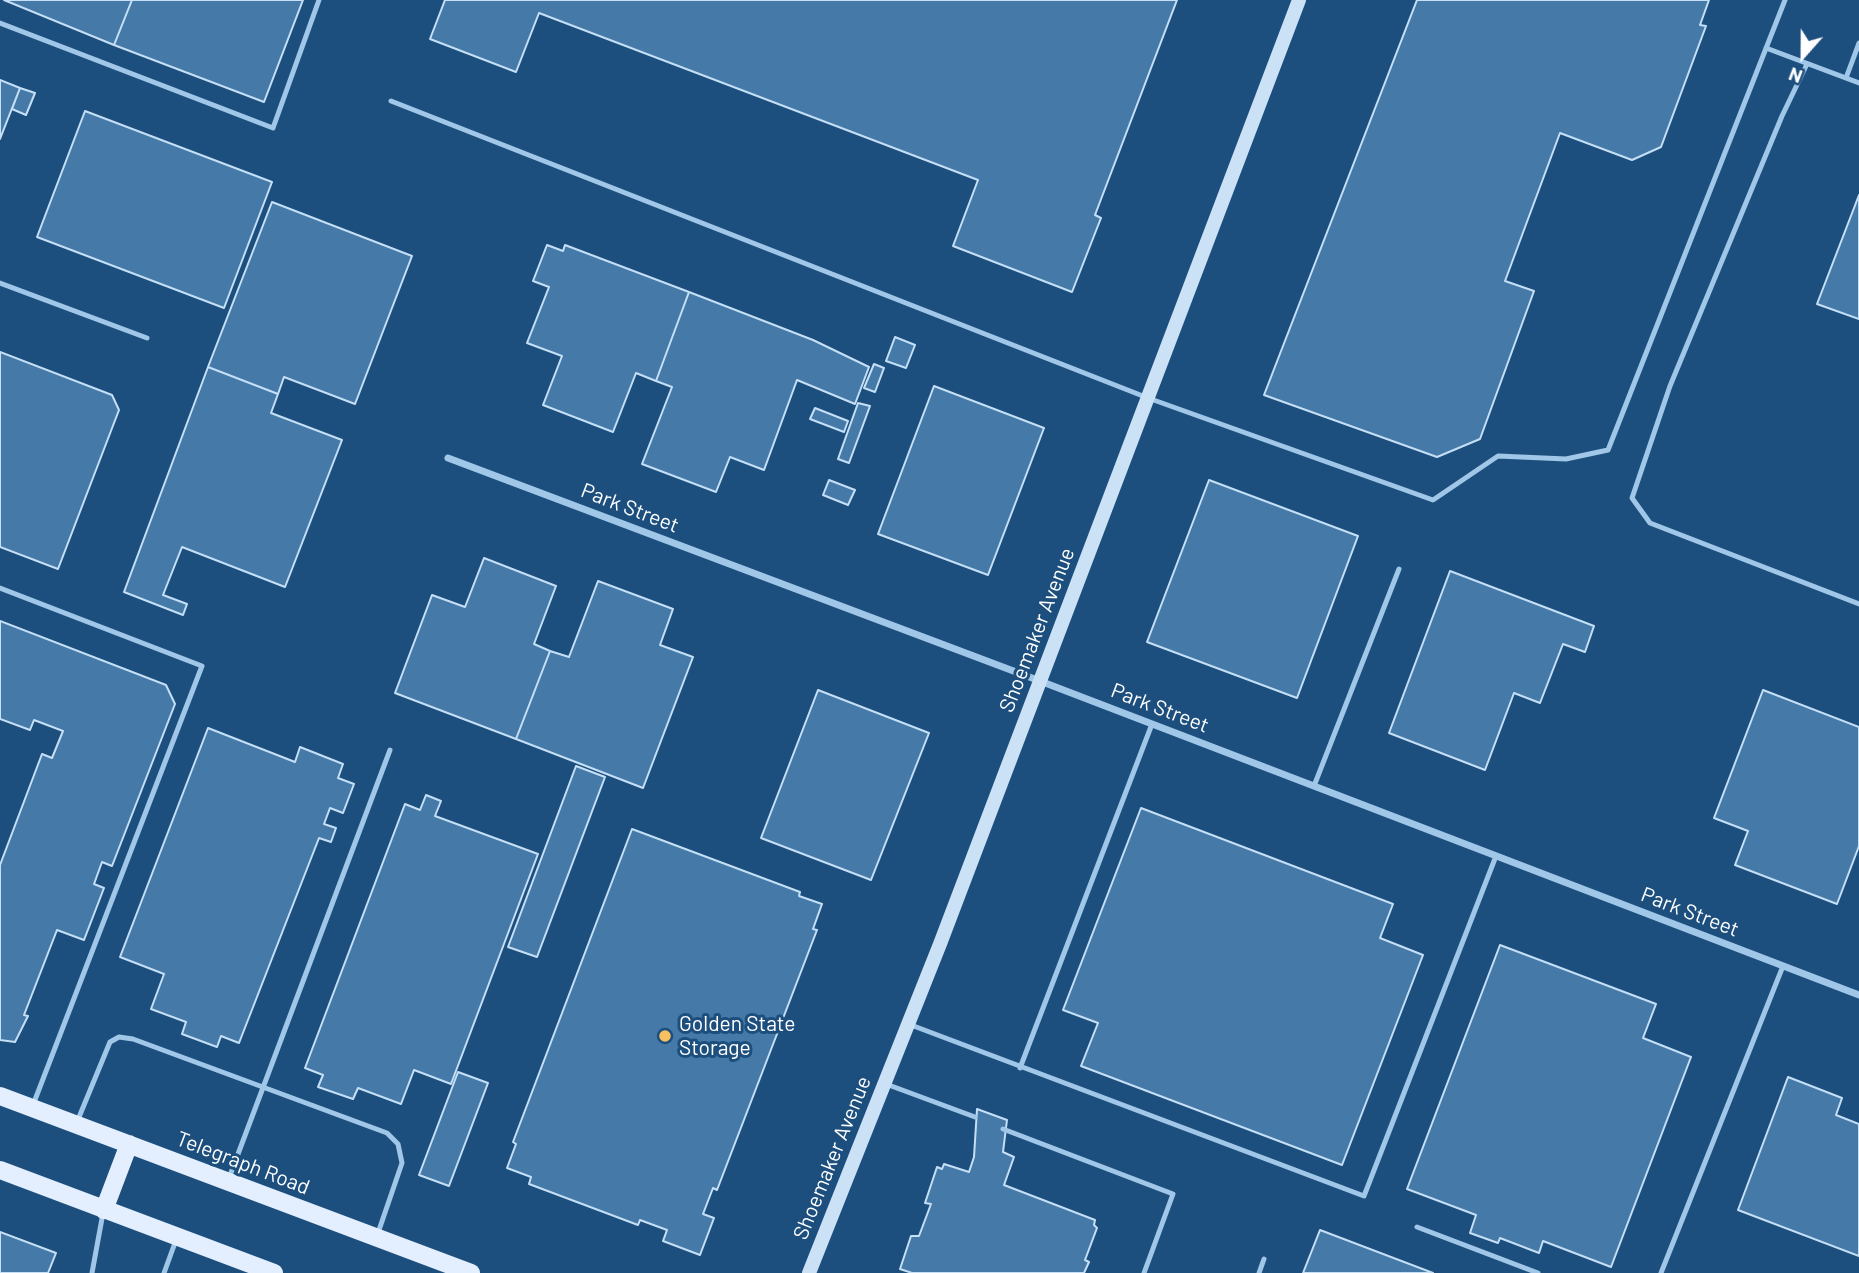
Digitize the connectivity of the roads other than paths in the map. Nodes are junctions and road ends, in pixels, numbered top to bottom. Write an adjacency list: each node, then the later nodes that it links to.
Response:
1 (319, 0): 4 (lane)
2 (1299, 0): 13 (main road, Shoemaker Avenue)
3 (1785, 0): 6 (lane)
4 (0, 23)
5 (1859, 43): 8 (lane)
6 (1766, 48): 7 (lane); 13 (lane)
7 (1807, 64): 8 (lane); 17 (lane)
8 (1846, 78): 9 (lane)
9 (1859, 83)
10 (391, 101): 13 (lane)
11 (0, 283): 12 (lane)
12 (147, 338)
13 (1148, 398): 18 (main road, Shoemaker Avenue)
14 (448, 458): 18 (street, Park Street)
15 (1399, 569): 21 (lane)
16 (0, 588): 30 (lane)
17 (1859, 604)
18 (1040, 681): 19 (street, Park Street); 25 (main road, Shoemaker Avenue)
19 (1152, 724): 21 (street, Park Street); 26 (lane)
20 (390, 750): 28 (lane)
21 (1314, 786): 22 (street, Park Street)
22 (1496, 856): 23 (street, Park Street); 26 (lane)
23 (1783, 966): 24 (street, Park Street); 50 (lane)
24 (1859, 995)
25 (908, 1024): 26 (lane); 27 (main road, Shoemaker Avenue)
26 (1020, 1068)
27 (885, 1083): 31 (lane); 46 (main road, Shoemaker Avenue)
28 (263, 1087): 32 (lane); 36 (lane); 40 (lane)
29 (0, 1096): 30 (main road, Telegraph Road)
30 (32, 1108): 32 (main road, Telegraph Road)
31 (975, 1117)
32 (76, 1125): 34 (main road, Telegraph Road)
33 (1003, 1129): 47 (lane)
34 (129, 1144): 36 (main road, Telegraph Road); 37 (main road)
35 (0, 1170): 37 (main road)
36 (228, 1181): 40 (main road, Telegraph Road)
37 (104, 1210): 39 (main road); 43 (lane)
38 (1417, 1227): 49 (lane)
39 (177, 1237): 42 (main road); 44 (lane)
40 (376, 1238): 45 (main road, Telegraph Road)
41 (1264, 1259): 48 (lane)
42 (267, 1272)
43 (92, 1273)
44 (164, 1273)
45 (471, 1273)
46 (809, 1273)
47 (1144, 1273)
48 (1259, 1273)
49 (1538, 1273)
50 (1661, 1273)

